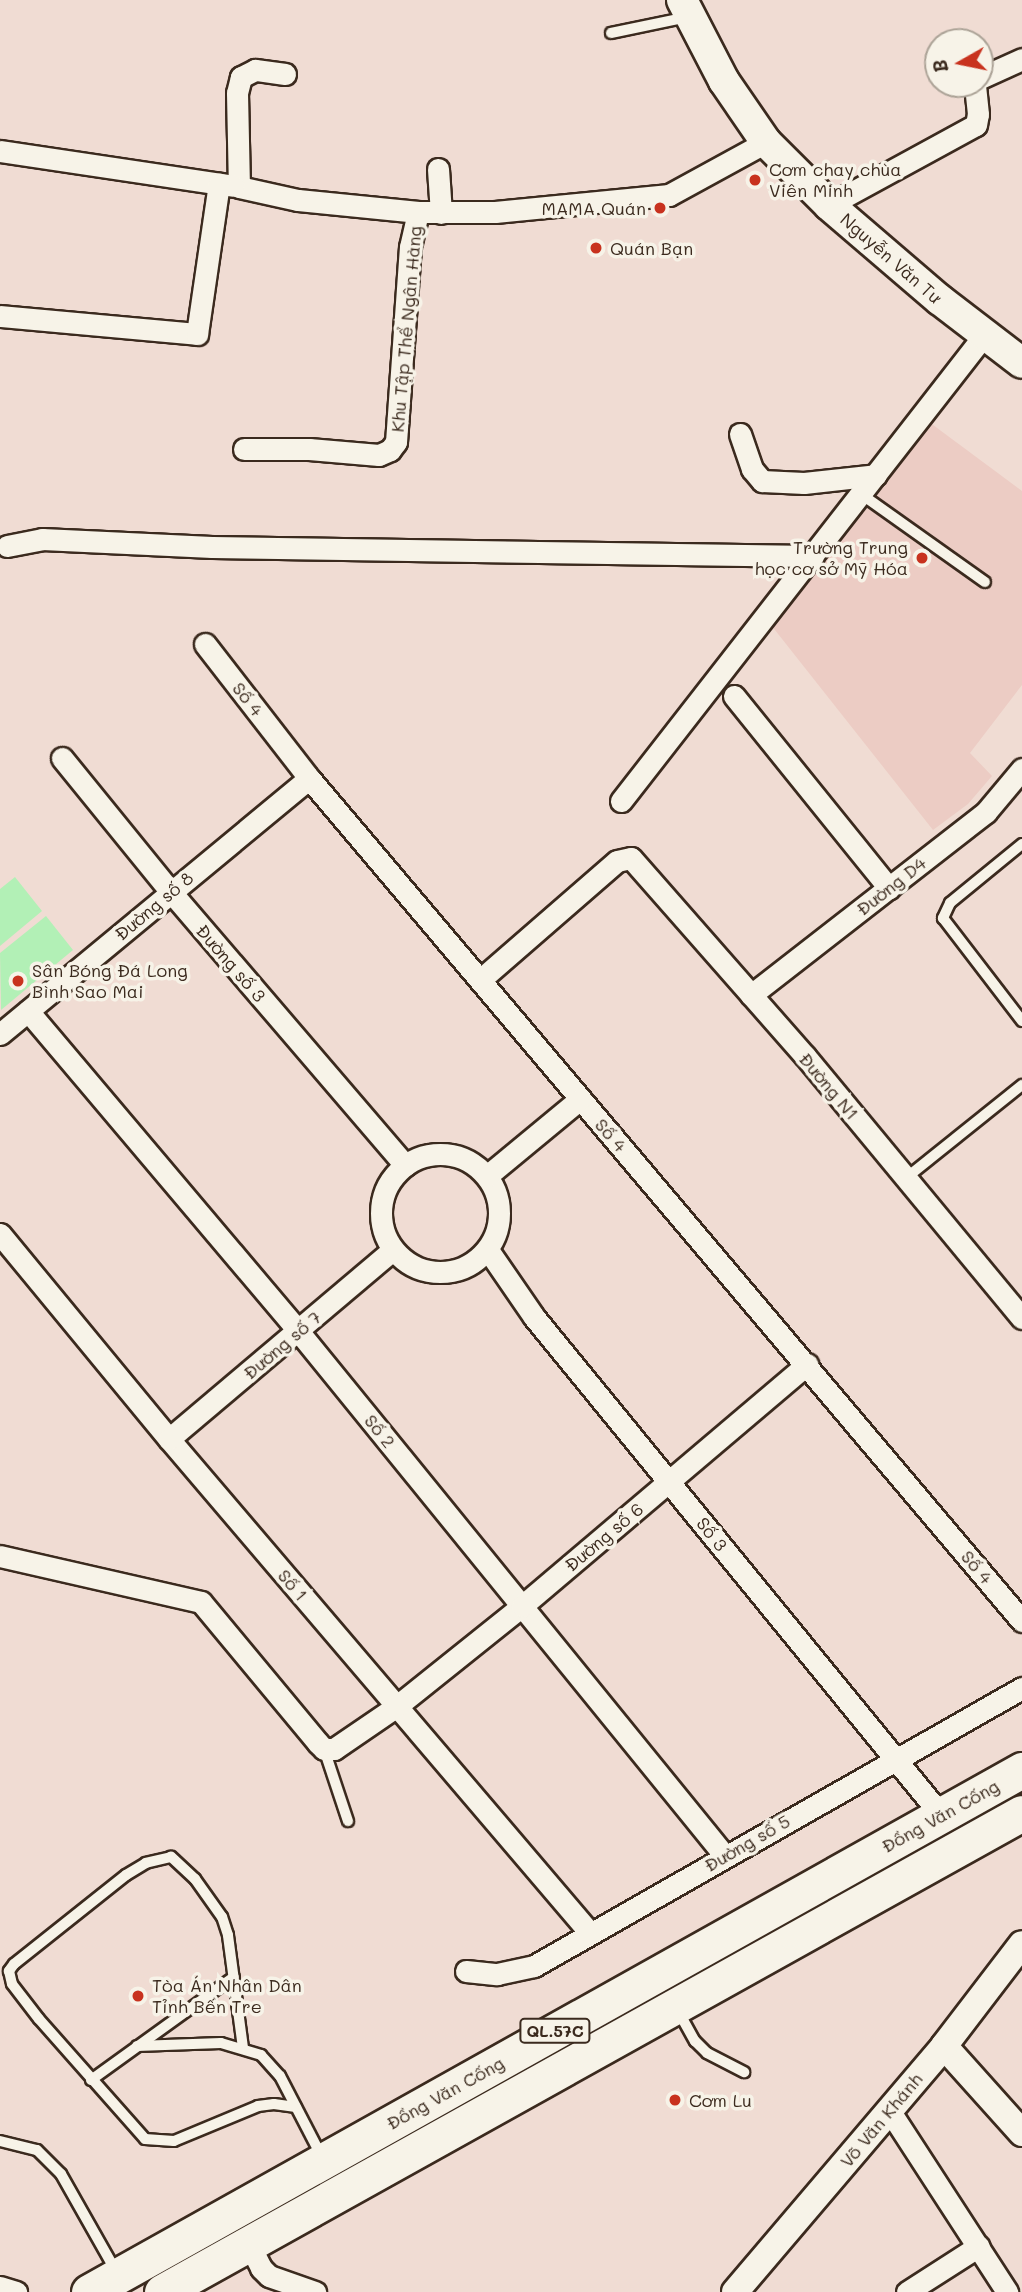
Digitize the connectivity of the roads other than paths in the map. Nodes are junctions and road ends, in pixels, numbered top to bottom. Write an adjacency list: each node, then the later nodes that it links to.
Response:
1 (687, 8): 2 (lane); 7 (main road, Nguyễn Văn Tư)
2 (611, 33)
3 (1022, 59): 5 (street)
4 (285, 74): 10 (street)
5 (994, 76)
6 (976, 98): 11 (street)
7 (766, 142): 11 (main road, Nguyễn Văn Tư); 13 (street, Khu Tập Thể Ngân Hàng)
8 (0, 151): 10 (street)
9 (438, 169): 13 (street)
10 (229, 185): 12 (street); 14 (street)
11 (829, 205): 15 (main road, Nguyễn Văn Tư)
12 (418, 212): 13 (street, Khu Tập Thể Ngân Hàng); 18 (street, Khu Tập Thể Ngân Hàng)
13 (441, 213)
14 (0, 316)
15 (985, 334): 16 (main road, Nguyễn Văn Tư); 19 (street)
16 (1022, 363)
17 (740, 434): 19 (street)
18 (244, 449)
19 (876, 475): 20 (street)
20 (862, 494): 22 (street); 23 (lane)
21 (7, 546): 22 (street)
22 (813, 556): 29 (street)
23 (985, 582)
24 (205, 643): 28 (street, Số 4)
25 (734, 696): 31 (street)
26 (62, 758): 32 (street, Đường số 3)
27 (1022, 769): 31 (street, Đường D4)
28 (309, 778): 32 (street, Đường số 8); 33 (street, Số 4)
29 (621, 801)
30 (1022, 844): 36 (lane)
31 (888, 888): 34 (street, Đường D4)
32 (171, 892): 35 (street, Đường số 8); 40 (street, Đường số 3)
33 (480, 980): 34 (street, Đường N1); 39 (street, Số 4)
34 (751, 995): 42 (street, Đường N1)
35 (29, 1011): 37 (street, Đường số 8); 47 (street, Số 2)
36 (1022, 1021)
37 (0, 1034)
38 (1022, 1086): 42 (lane)
39 (580, 1098): 41 (street); 48 (street, Số 4)
40 (405, 1165): 41 (street); 44 (street)
41 (487, 1176): 45 (street)
42 (906, 1178): 46 (street, Đường N1)
43 (0, 1234): 49 (street, Số 1)
44 (393, 1250): 45 (street); 47 (street, Đường số 7)
45 (488, 1250): 50 (street, Số 3)
46 (1022, 1318)
47 (299, 1332): 49 (street, Đường số 7); 52 (street, Số 2)
48 (807, 1364): 50 (street, Đường số 6); 53 (street, Số 4)
49 (169, 1439): 55 (street, Số 1)
50 (670, 1481): 52 (street, Đường số 6); 57 (street, Số 3)
51 (0, 1556): 56 (street)
52 (522, 1606): 55 (street, Đường số 6); 62 (street, Số 2)
53 (1022, 1620)
54 (1022, 1688): 57 (street, Đường số 5)
55 (397, 1706): 56 (street, Đường số 6); 63 (street, Số 1)
56 (324, 1749): 61 (lane)
57 (895, 1758): 60 (street, Số 3); 62 (street, Đường số 5)
58 (1022, 1770): 60 (highway, Đồng Văn Cống / QL.57C)
59 (1022, 1813): 68 (highway, QL.57C)
60 (941, 1815): 66 (highway, Đồng Văn Cống / QL.57C)
61 (348, 1821)
62 (725, 1856): 63 (street, Đường số 5)
63 (590, 1933): 65 (street, Đường số 5)
64 (1022, 1944): 70 (street, Võ Văn Khánh)
65 (466, 1970)
66 (659, 1973): 68 (highway); 78 (highway, Đồng Văn Cống / QL.57C)
67 (234, 1977): 69 (lane); 71 (lane); 73 (lane)
68 (676, 2007): 72 (lane); 79 (highway, QL.57C)
69 (137, 2046): 71 (lane); 73 (lane)
70 (944, 2046): 75 (street, Võ Văn Khánh); 76 (street)
71 (243, 2048): 74 (lane)
72 (744, 2073)
73 (91, 2080): 74 (lane)
74 (296, 2107): 78 (lane)
75 (889, 2110): 80 (street); 86 (street, Võ Văn Khánh)
76 (1022, 2133)
77 (0, 2141): 81 (lane)
78 (324, 2161): 81 (highway, Đồng Văn Cống / QL.57C)
79 (250, 2246): 84 (highway, QL.57C); 85 (street)
80 (979, 2246): 87 (street); 88 (street)
81 (104, 2284)
82 (0, 2287): 83 (street)
83 (16, 2292)
84 (162, 2292)
85 (315, 2292)
86 (734, 2292)
87 (907, 2292)
88 (1007, 2292)

